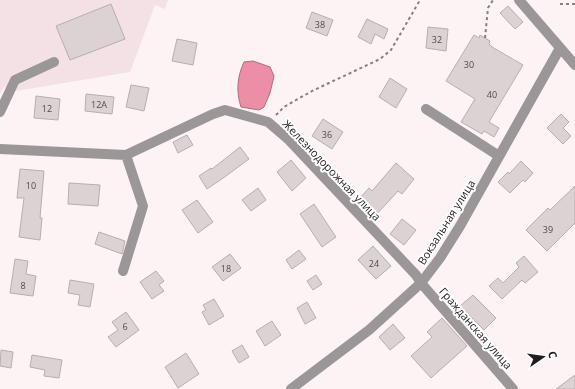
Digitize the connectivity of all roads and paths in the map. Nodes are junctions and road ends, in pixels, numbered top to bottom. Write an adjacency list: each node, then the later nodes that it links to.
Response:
1 (420, 0): 12 (path)
2 (493, 0): 6 (path)
3 (519, 0): 7 (street)
4 (560, 4): 5 (path)
5 (575, 4)
6 (486, 38)
7 (560, 48): 9 (street); 15 (street, Вокзальная улица)
8 (54, 62): 11 (street)
9 (575, 65)
10 (426, 109): 15 (street)
11 (0, 112)
12 (268, 122): 14 (street, Железнодорожная улица); 17 (street, Железнодорожная улица)
13 (0, 149): 14 (street, Железнодорожная улица)
14 (126, 155): 16 (street)
15 (499, 156): 17 (street, Вокзальная улица)
16 (123, 271)
17 (421, 283): 18 (street, Вокзальная улица); 19 (street, Гражданская улица)
18 (291, 389)
19 (513, 389)

